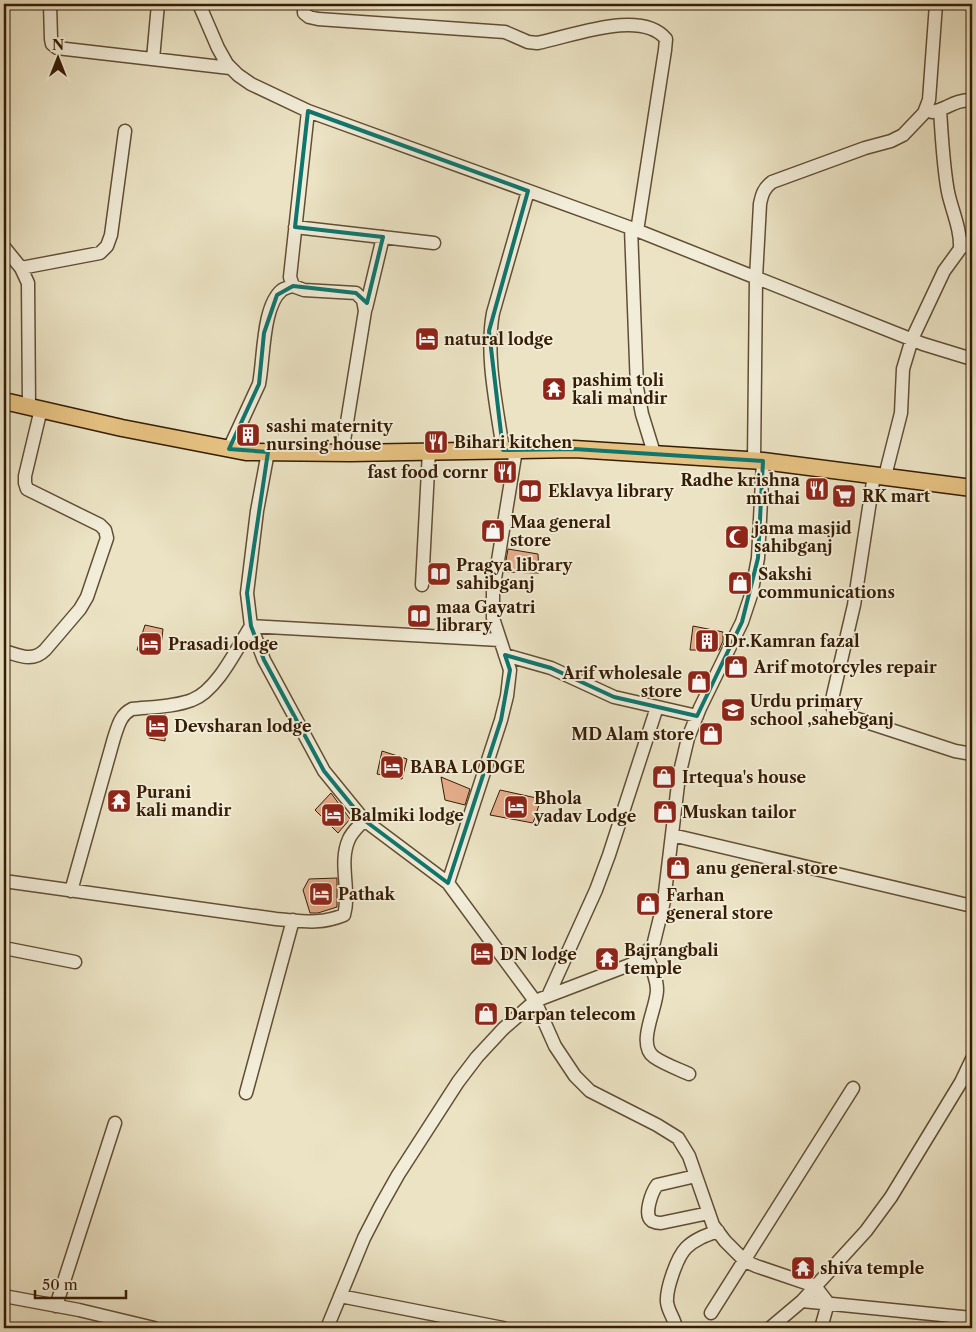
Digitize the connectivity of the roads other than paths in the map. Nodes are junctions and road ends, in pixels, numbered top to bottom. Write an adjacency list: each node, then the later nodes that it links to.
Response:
1 (50, 4): 6 (street)
2 (158, 4): 6 (street)
3 (199, 4): 7 (street)
4 (304, 4): 15 (street)
5 (936, 4): 11 (street)
6 (153, 59): 7 (street)
7 (230, 68): 10 (street)
8 (972, 100): 9 (street)
9 (940, 110): 11 (street); 18 (street)
10 (308, 111): 13 (street); 14 (street)
11 (924, 113): 21 (street)
12 (125, 131): 20 (street)
13 (528, 191): 15 (street); 29 (street)
14 (295, 227): 16 (street); 22 (street)
15 (634, 230): 21 (street); 33 (street)
16 (383, 237): 17 (street); 23 (street)
17 (434, 243)
18 (968, 243): 24 (street)
19 (4, 247): 20 (street)
20 (21, 268): 27 (street)
21 (756, 278): 24 (street); 34 (street)
22 (293, 286): 23 (street); 28 (street)
23 (365, 311): 32 (street)
24 (912, 339): 25 (street); 35 (street)
25 (972, 359)
26 (4, 401): 27 (main road)
27 (35, 408): 28 (main road); 40 (street)
28 (229, 448): 31 (main road)
29 (509, 450): 30 (main road); 33 (main road); 39 (street)
30 (429, 451): 32 (main road); 37 (street)
31 (268, 452): 32 (main road); 38 (street)
32 (342, 453)
33 (654, 453): 34 (main road)
34 (758, 460): 35 (main road); 43 (street)
35 (880, 476): 36 (main road); 44 (street)
36 (972, 488)
37 (422, 585)
38 (251, 626): 39 (street); 45 (street); 49 (street)
39 (500, 640): 41 (street)
40 (4, 651)
41 (505, 656): 42 (street); 48 (street)
42 (657, 707): 43 (street); 55 (street)
43 (697, 716): 46 (street)
44 (972, 754)
45 (364, 820): 48 (street); 51 (street)
46 (672, 835): 50 (street); 53 (street)
47 (4, 881): 49 (street)
48 (448, 883): 56 (street)
49 (71, 891): 51 (street)
50 (972, 906)
51 (293, 920): 60 (street)
52 (4, 948): 54 (street)
53 (645, 952): 55 (street); 58 (street)
54 (75, 962)
55 (548, 996): 56 (street)
56 (535, 1001): 62 (street); 68 (street)
57 (972, 1059): 66 (street)
58 (689, 1074)
59 (854, 1088): 65 (street)
60 (246, 1093)
61 (115, 1123): 70 (street)
62 (696, 1176): 63 (street); 63 (street)
63 (708, 1213): 64 (street)
64 (718, 1231): 65 (street); 76 (street)
65 (745, 1261): 66 (street); 71 (street)
66 (821, 1295): 69 (street); 69 (street); 72 (street); 78 (street)
67 (4, 1296): 70 (street)
68 (340, 1296): 74 (street); 75 (street)
69 (802, 1301): 77 (street)
70 (56, 1306): 73 (street)
71 (712, 1313)
72 (972, 1318)
73 (154, 1328)
74 (327, 1328)
75 (503, 1328)
76 (676, 1328)
77 (770, 1328)
78 (821, 1328)

